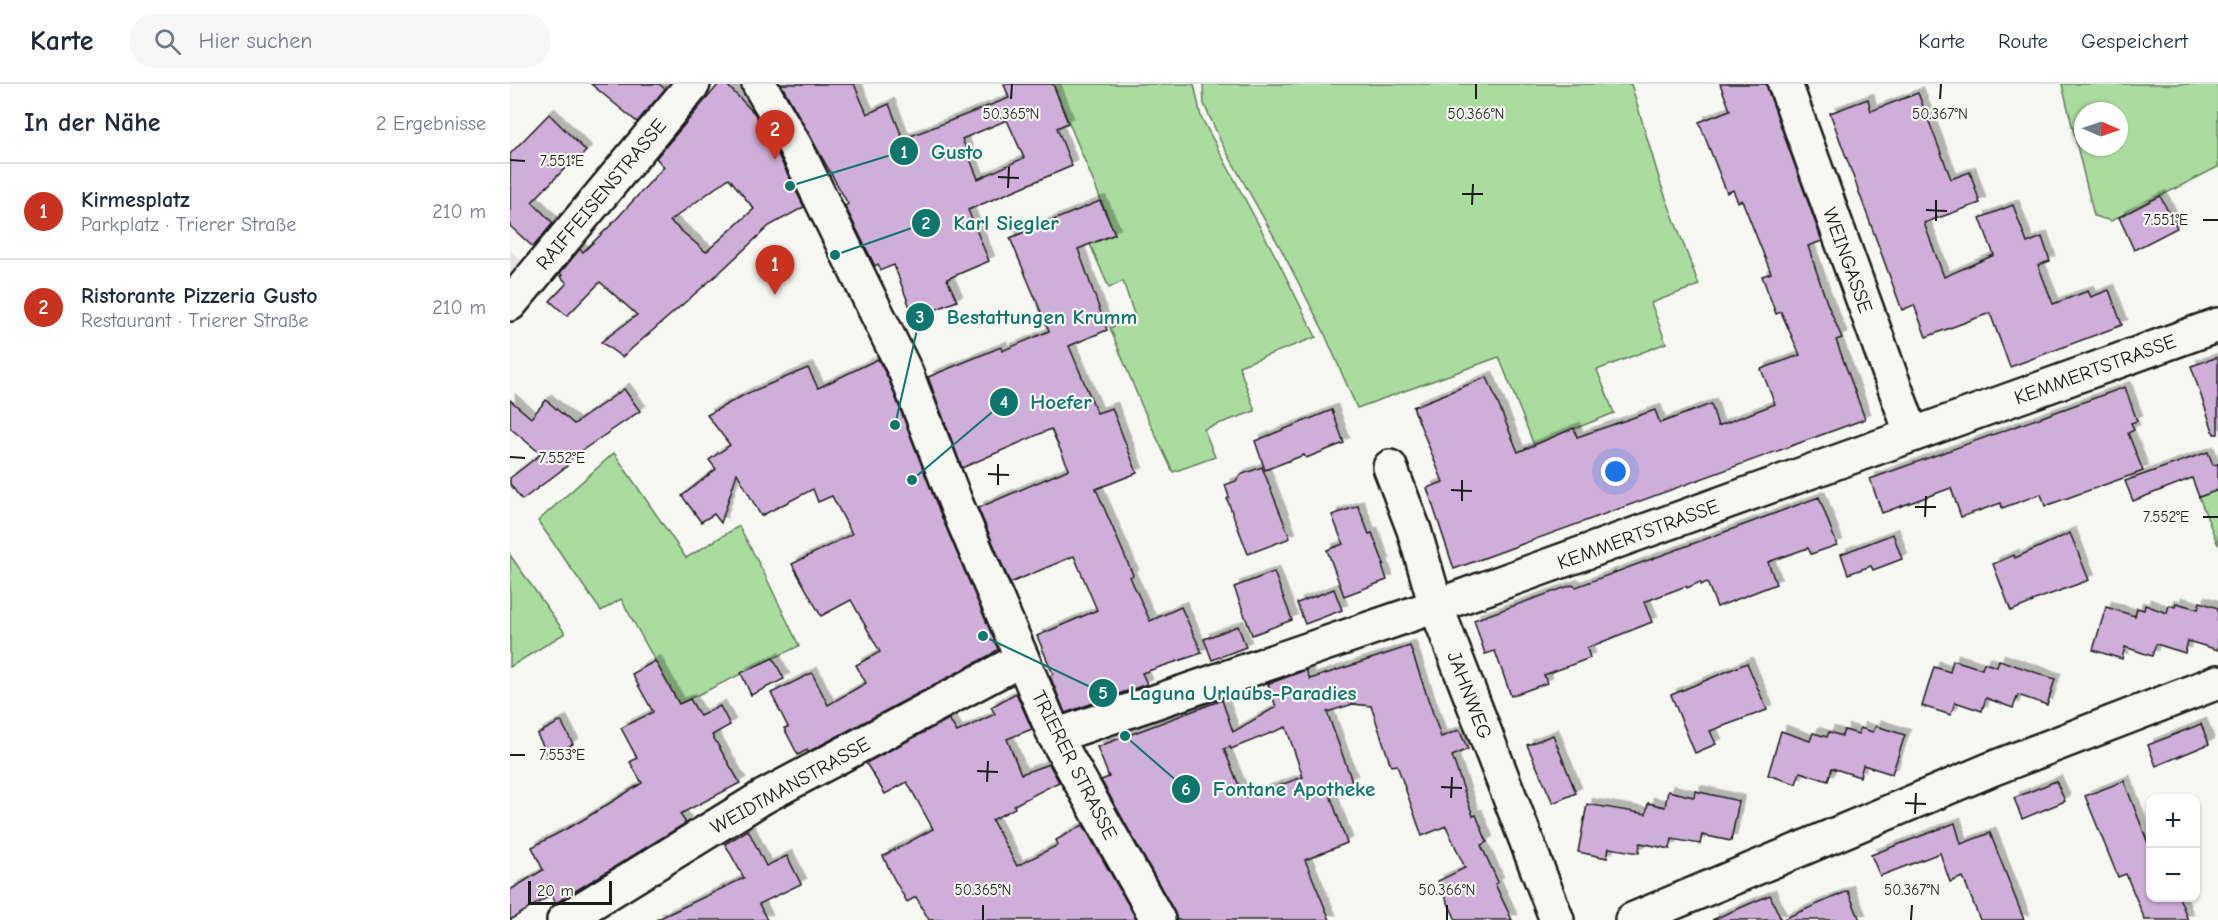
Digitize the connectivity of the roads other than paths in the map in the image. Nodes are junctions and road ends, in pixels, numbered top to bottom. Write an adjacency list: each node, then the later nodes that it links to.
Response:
1 (759, 84): 9 (street, TRIERER STRASSE)
2 (1785, 84): 6 (street, WEINGASSE)
3 (687, 86): 4 (street, RAIFFEISENSTRASSE)
4 (510, 304)
5 (2218, 325): 6 (street, KEMMERTSTRASSE)
6 (1912, 435): 8 (street, KEMMERTSTRASSE)
7 (1390, 467): 8 (street, JAHNWEG)
8 (1436, 606): 11 (street, KEMMERTSTRASSE); 14 (street, JAHNWEG)
9 (1022, 659): 11 (street, TRIERER STRASSE); 12 (street, WEIDTMANSTRASSE)
10 (2218, 682): 15 (street)
11 (1055, 736): 13 (street, TRIERER STRASSE)
12 (564, 920)
13 (1158, 920)
14 (1557, 920)
15 (1632, 920)

